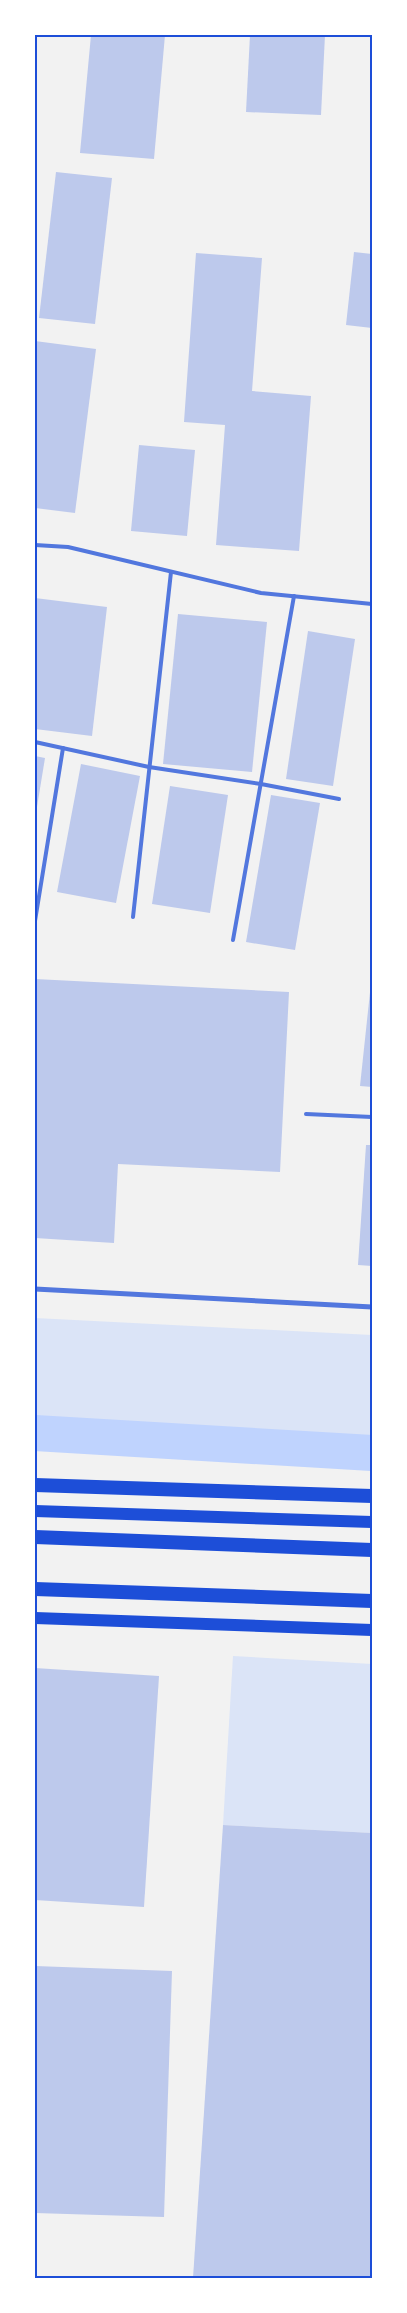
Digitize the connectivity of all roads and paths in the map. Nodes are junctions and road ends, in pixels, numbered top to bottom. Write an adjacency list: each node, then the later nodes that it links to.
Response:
1 (35, 545): 2 (lane)
2 (171, 572): 3 (lane); 7 (lane)
3 (294, 596): 4 (lane); 8 (lane)
4 (372, 604)
5 (35, 742): 6 (lane)
6 (63, 748): 7 (lane); 11 (lane)
7 (149, 767): 8 (lane); 10 (lane)
8 (261, 784): 9 (lane); 12 (lane)
9 (339, 799)
10 (133, 917)
11 (35, 921)
12 (233, 940)
13 (306, 1114): 14 (lane)
14 (372, 1117)
15 (35, 1289): 16 (street)
16 (372, 1307)
17 (35, 1485): 18 (highway)
18 (372, 1496)
19 (35, 1511): 20 (main road)
20 (372, 1522)
21 (35, 1538): 22 (highway)
22 (372, 1550)
23 (35, 1589): 24 (highway)
24 (372, 1601)
25 (35, 1618): 26 (main road)
26 (372, 1630)

